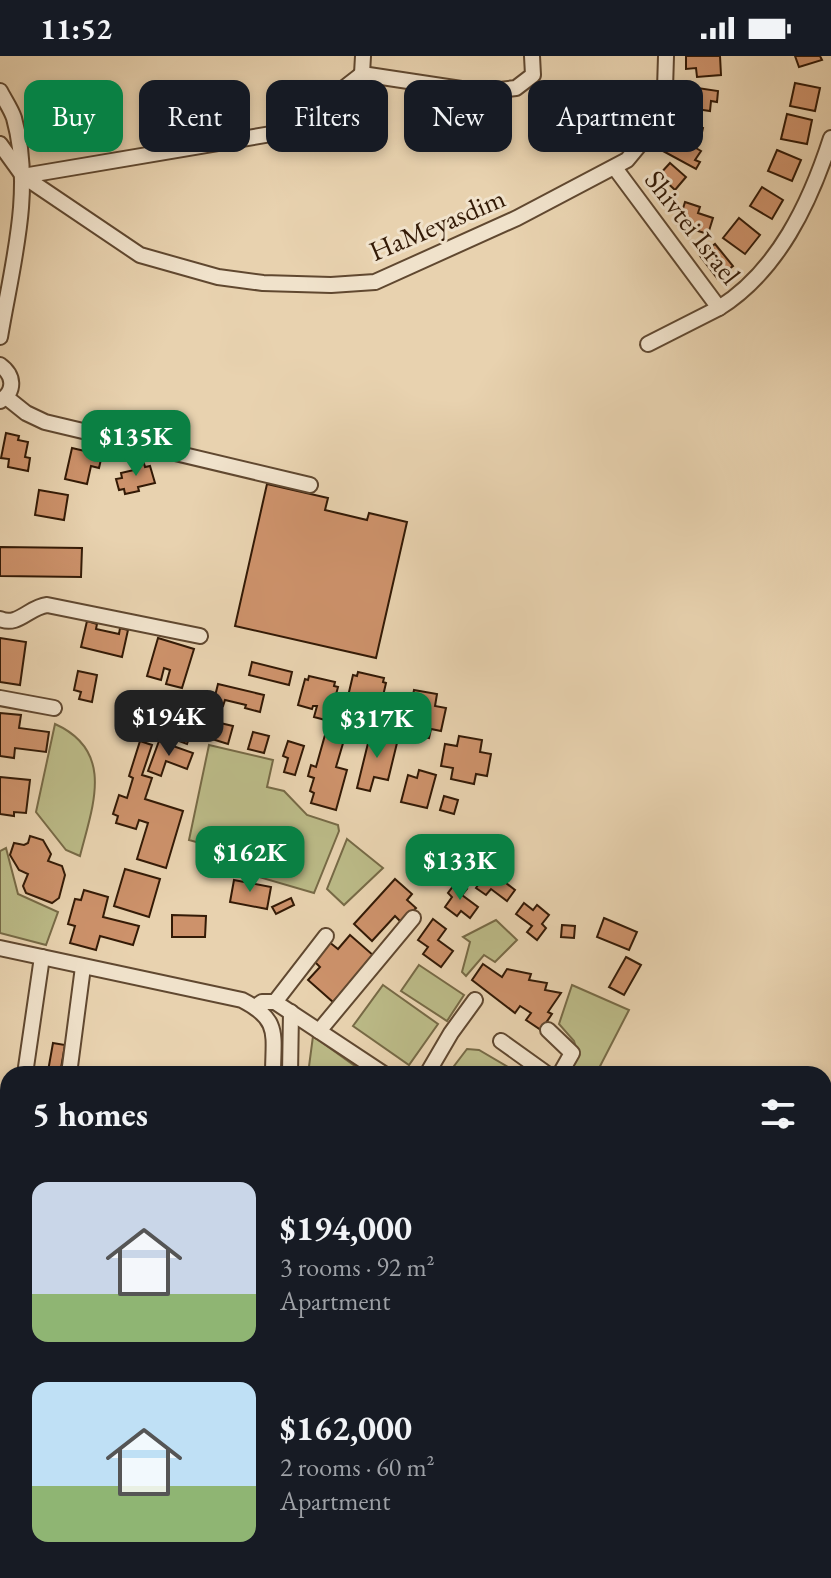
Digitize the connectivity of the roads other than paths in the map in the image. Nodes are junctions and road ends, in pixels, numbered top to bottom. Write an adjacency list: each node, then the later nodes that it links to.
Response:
1 (363, 56): 4 (street)
2 (532, 56): 4 (street)
3 (666, 56): 8 (street, HaMeyasdim)
4 (362, 74): 9 (street)
5 (0, 91): 9 (street)
6 (831, 138): 10 (street, Shivtei Israel)
7 (0, 144): 9 (street)
8 (615, 168): 9 (street, HaMeyasdim); 10 (street, Shivtei Israel)
9 (23, 176): 11 (street)
10 (719, 308): 12 (street)
11 (0, 337)
12 (648, 344)
13 (0, 365): 14 (street)
14 (3, 399): 15 (street)
15 (310, 485)
16 (0, 619): 17 (street)
17 (200, 636)
18 (0, 698): 19 (street)
19 (54, 708)
20 (413, 918): 30 (street)
21 (326, 936): 26 (street)
22 (0, 948): 23 (street)
23 (42, 957): 24 (street); 32 (street)
24 (83, 967): 27 (street); 33 (street)
25 (475, 1000): 37 (street)
26 (275, 1002): 27 (street); 28 (street)
27 (255, 1007): 34 (street)
28 (291, 1012): 30 (street); 35 (street)
29 (548, 1030): 39 (street)
30 (319, 1031): 36 (street)
31 (501, 1041): 38 (street)
32 (26, 1066)
33 (70, 1066)
34 (273, 1066)
35 (290, 1066)
36 (372, 1066)
37 (432, 1066)
38 (536, 1066)
39 (565, 1066)

